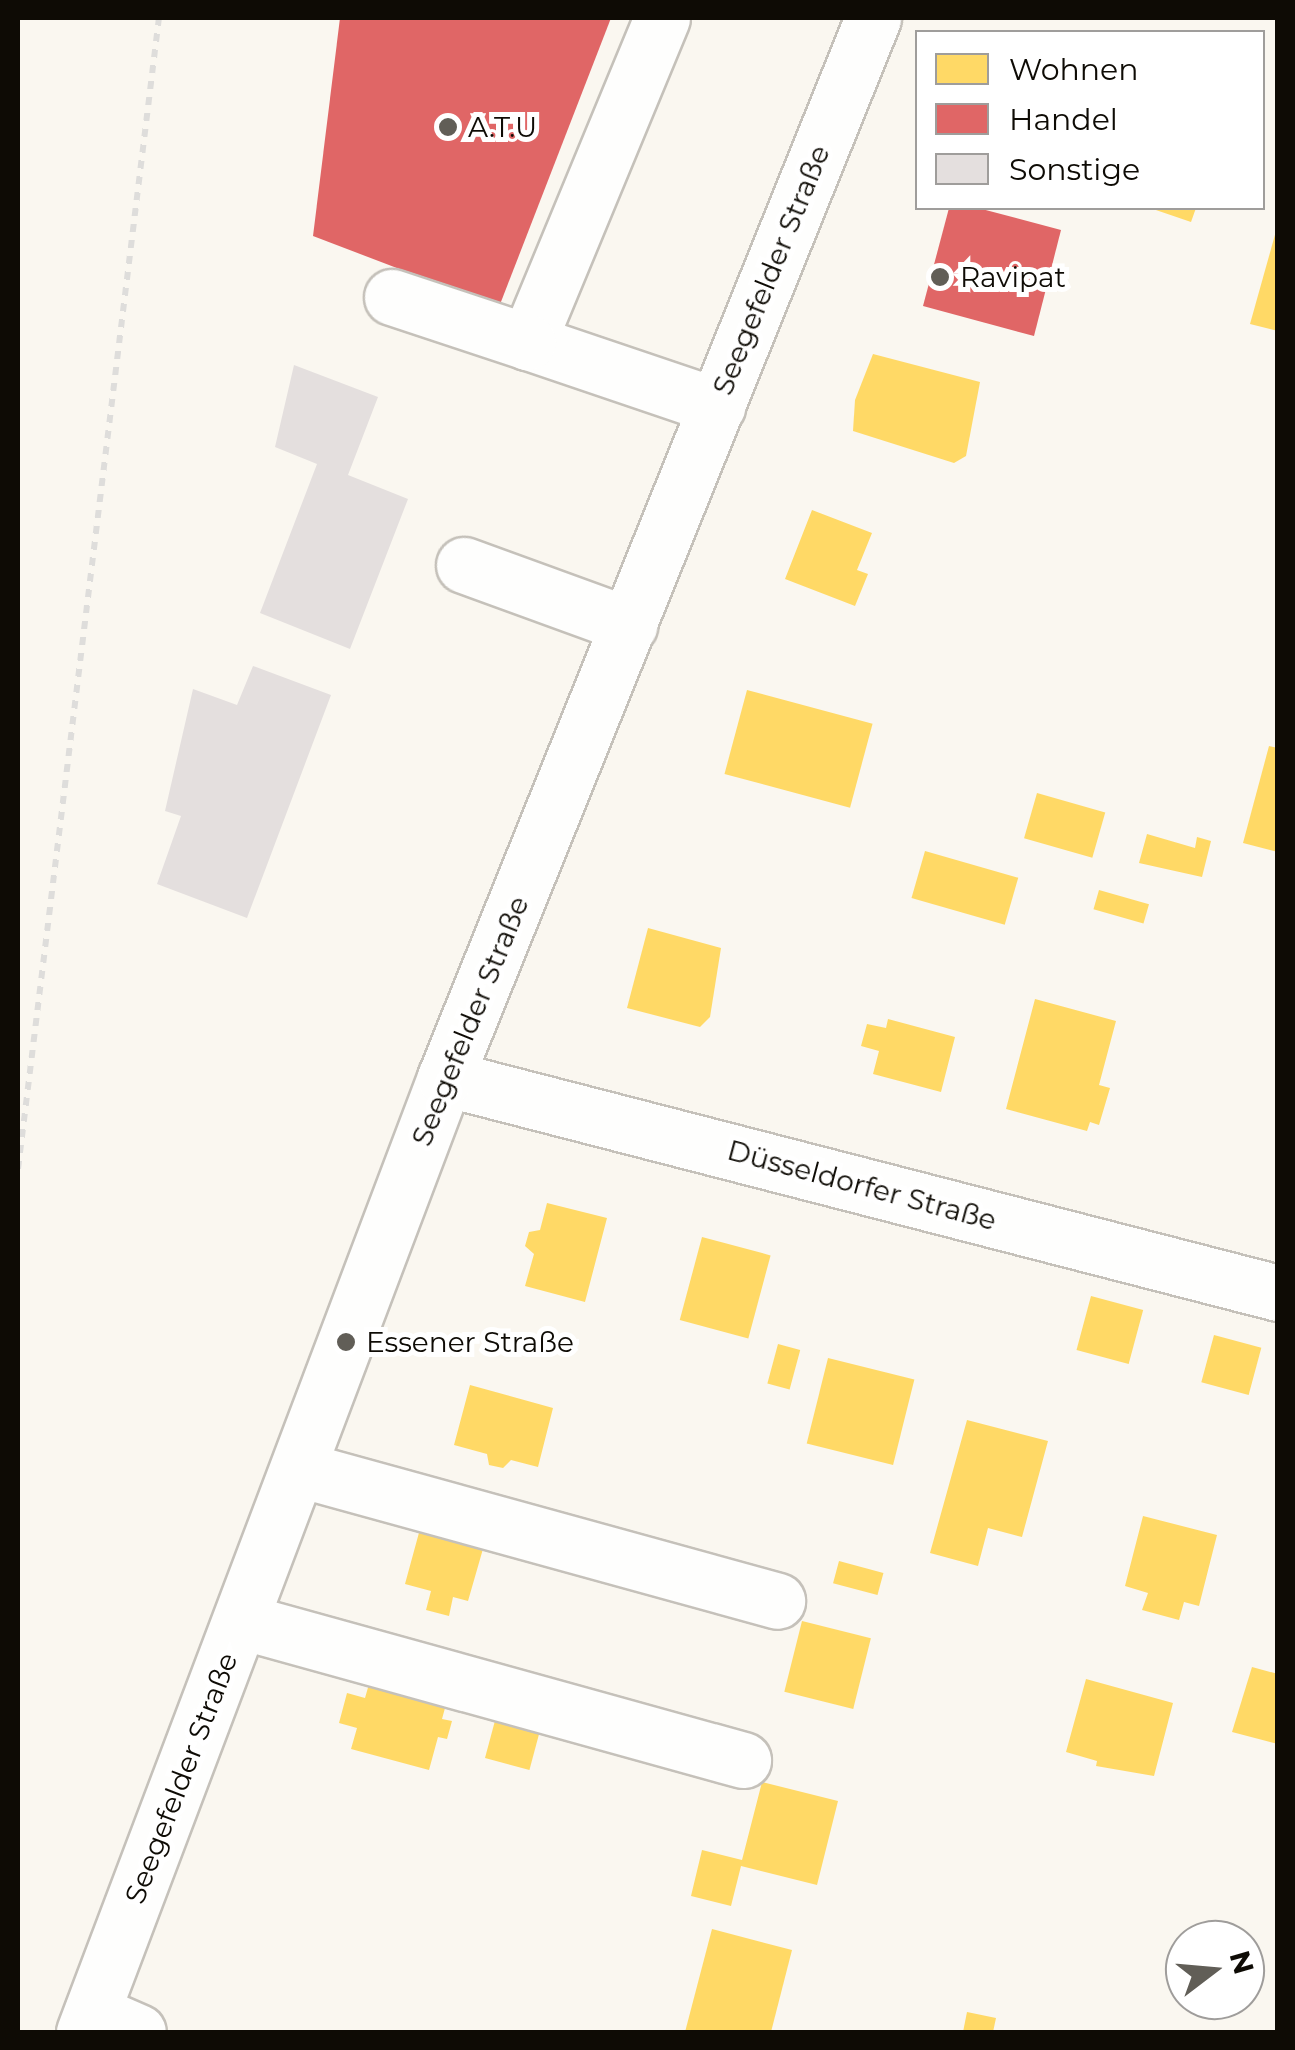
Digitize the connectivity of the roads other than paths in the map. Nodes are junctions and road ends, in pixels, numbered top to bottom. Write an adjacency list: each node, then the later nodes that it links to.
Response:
1 (662, 18): 4 (street)
2 (873, 18): 5 (street, Seegefelder Straße)
3 (392, 297): 4 (street)
4 (528, 342): 5 (street)
5 (716, 406): 7 (street, Seegefelder Straße)
6 (464, 566): 7 (street)
7 (628, 625): 8 (street, Seegefelder Straße)
8 (446, 1078): 9 (street, Düsseldorfer Straße); 10 (street, Seegefelder Straße)
9 (1278, 1293)
10 (299, 1469): 11 (street); 12 (street, Seegefelder Straße)
11 (777, 1600)
12 (241, 1622): 13 (street); 14 (street, Seegefelder Straße)
13 (743, 1760)
14 (105, 2025)

